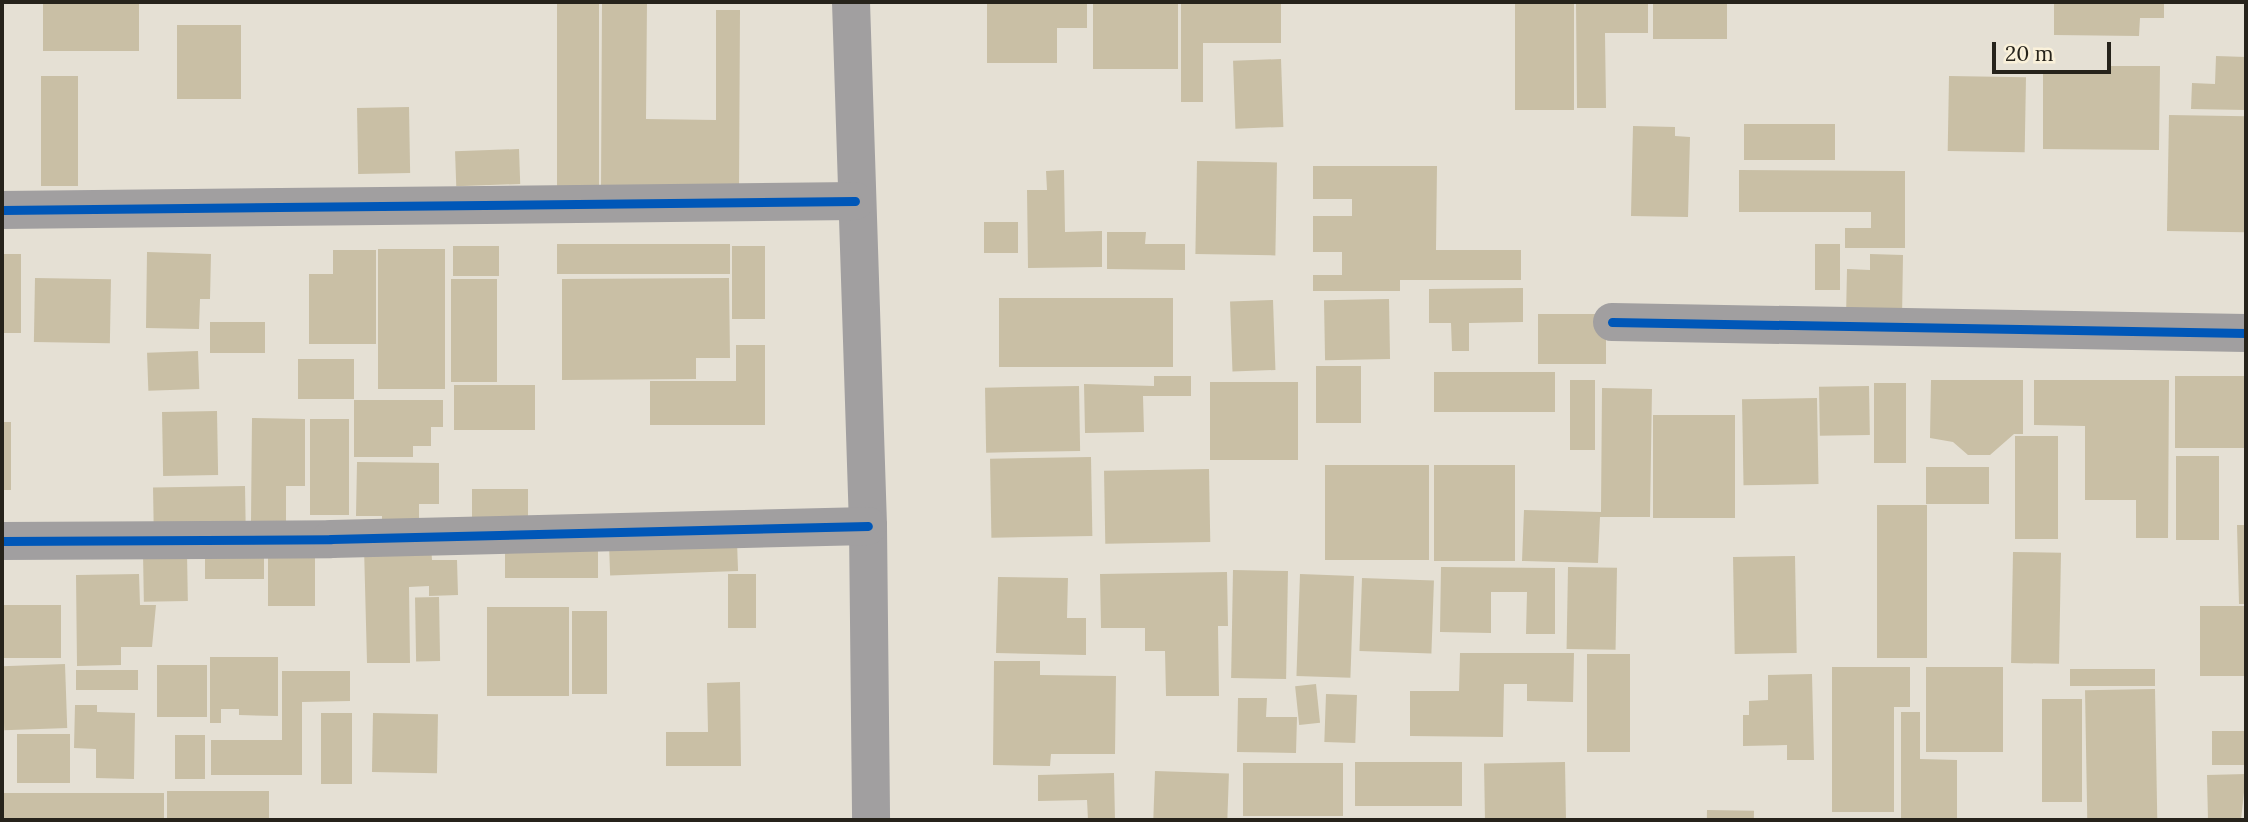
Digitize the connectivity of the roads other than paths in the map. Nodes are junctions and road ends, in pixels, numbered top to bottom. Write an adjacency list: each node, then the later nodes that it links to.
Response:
1 (851, 2): 2 (street)
2 (855, 201): 3 (street); 6 (street)
3 (2, 210)
4 (1612, 322): 5 (street)
5 (2246, 333)
6 (868, 526): 7 (street); 8 (street)
7 (2, 541)
8 (871, 820)

